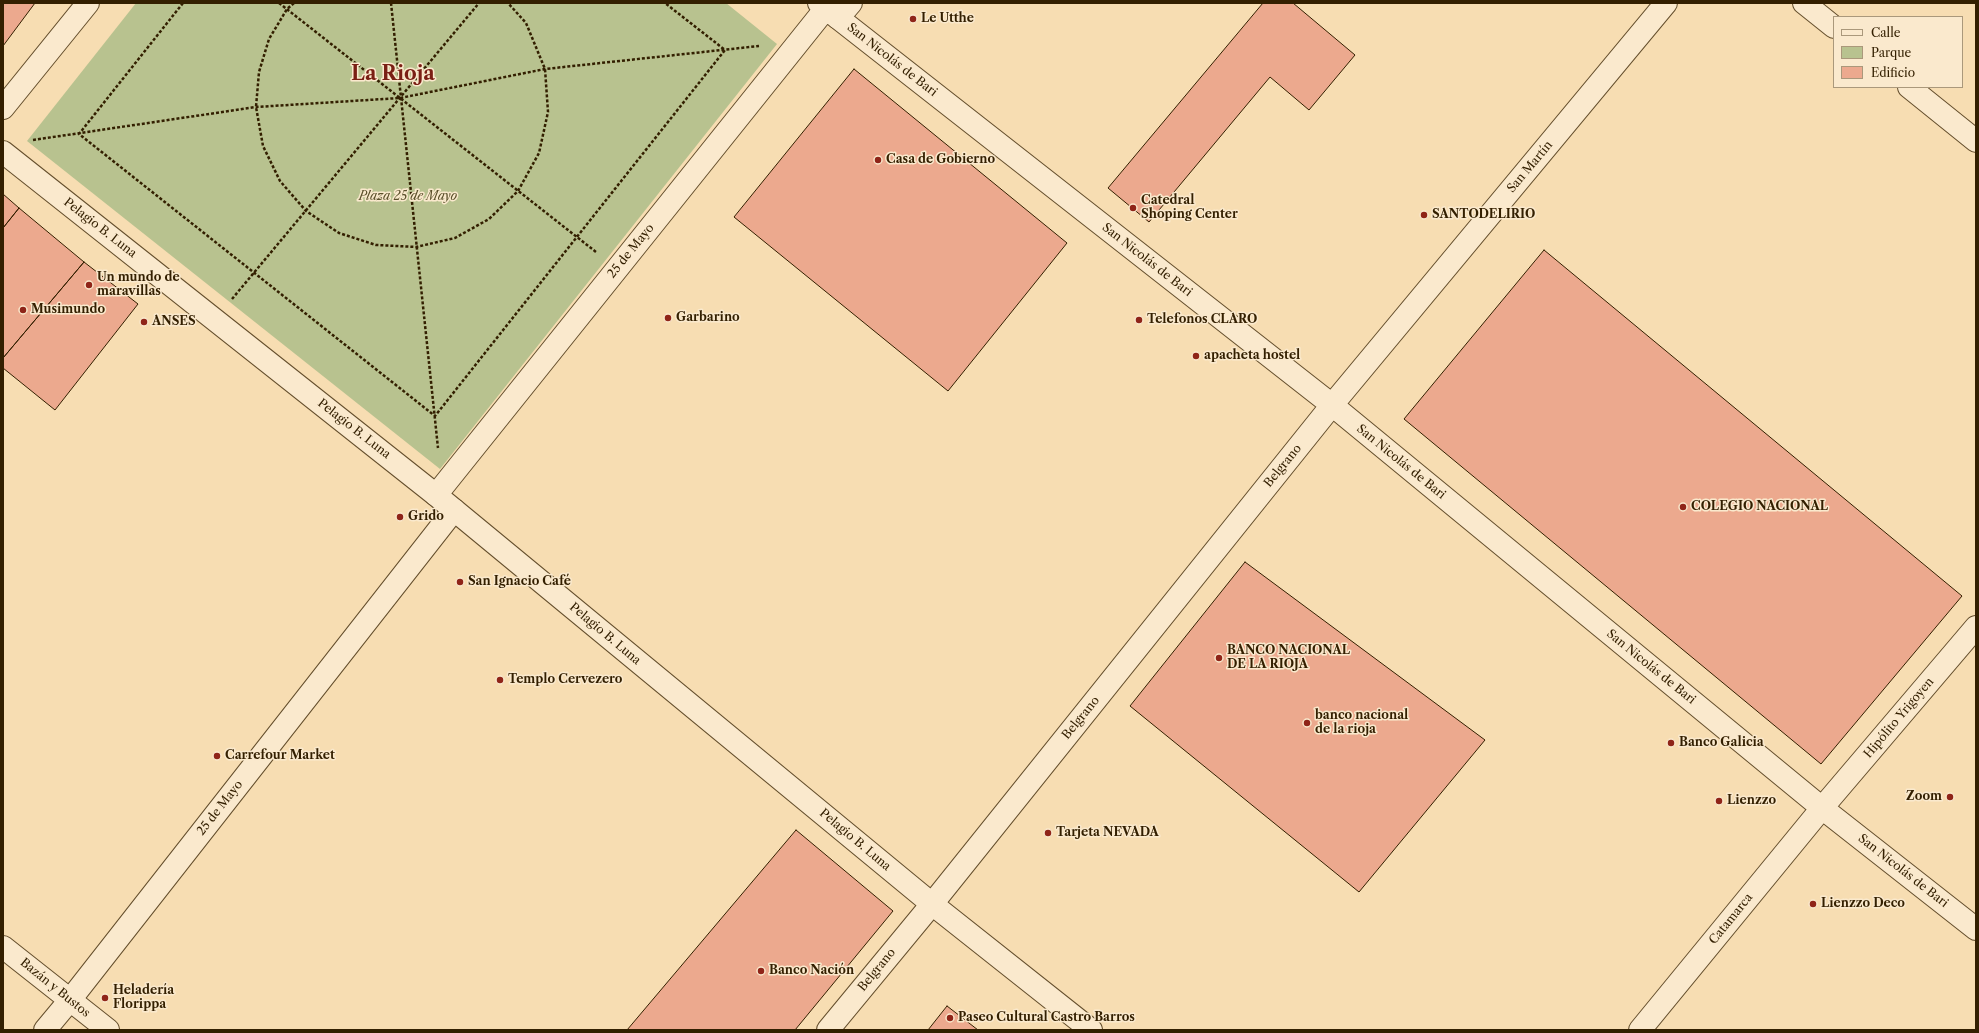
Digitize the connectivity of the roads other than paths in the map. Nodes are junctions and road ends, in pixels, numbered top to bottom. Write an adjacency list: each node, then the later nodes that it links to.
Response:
1 (88, 3): 7 (street)
2 (1666, 3): 10 (street, San Martín)
3 (1804, 3): 5 (street)
4 (833, 8): 10 (street, San Nicolás de Bari); 11 (street, 25 de Mayo)
5 (1833, 26)
6 (1910, 88): 8 (street)
7 (3, 108)
8 (1976, 141)
9 (3, 152): 11 (street, Pelagio B. Luna)
10 (1332, 405): 14 (street, San Nicolás de Bari); 15 (street, Belgrano)
11 (436, 495): 12 (street, Pelagio B. Luna)
12 (454, 510): 15 (street, Pelagio B. Luna); 18 (street, 25 de Mayo)
13 (1976, 627): 14 (street, Hipólito Yrigoyen)
14 (1822, 808): 16 (street, San Nicolás de Bari); 23 (street, Catamarca)
15 (932, 904): 21 (street, Belgrano); 22 (street, Pelagio B. Luna)
16 (1976, 929)
17 (3, 946): 18 (street, Bazán y Bustos)
18 (70, 1000): 19 (street, 25 de Mayo); 20 (street, Bazán y Bustos)
19 (45, 1030)
20 (108, 1030)
21 (828, 1030)
22 (1091, 1030)
23 (1640, 1030)

